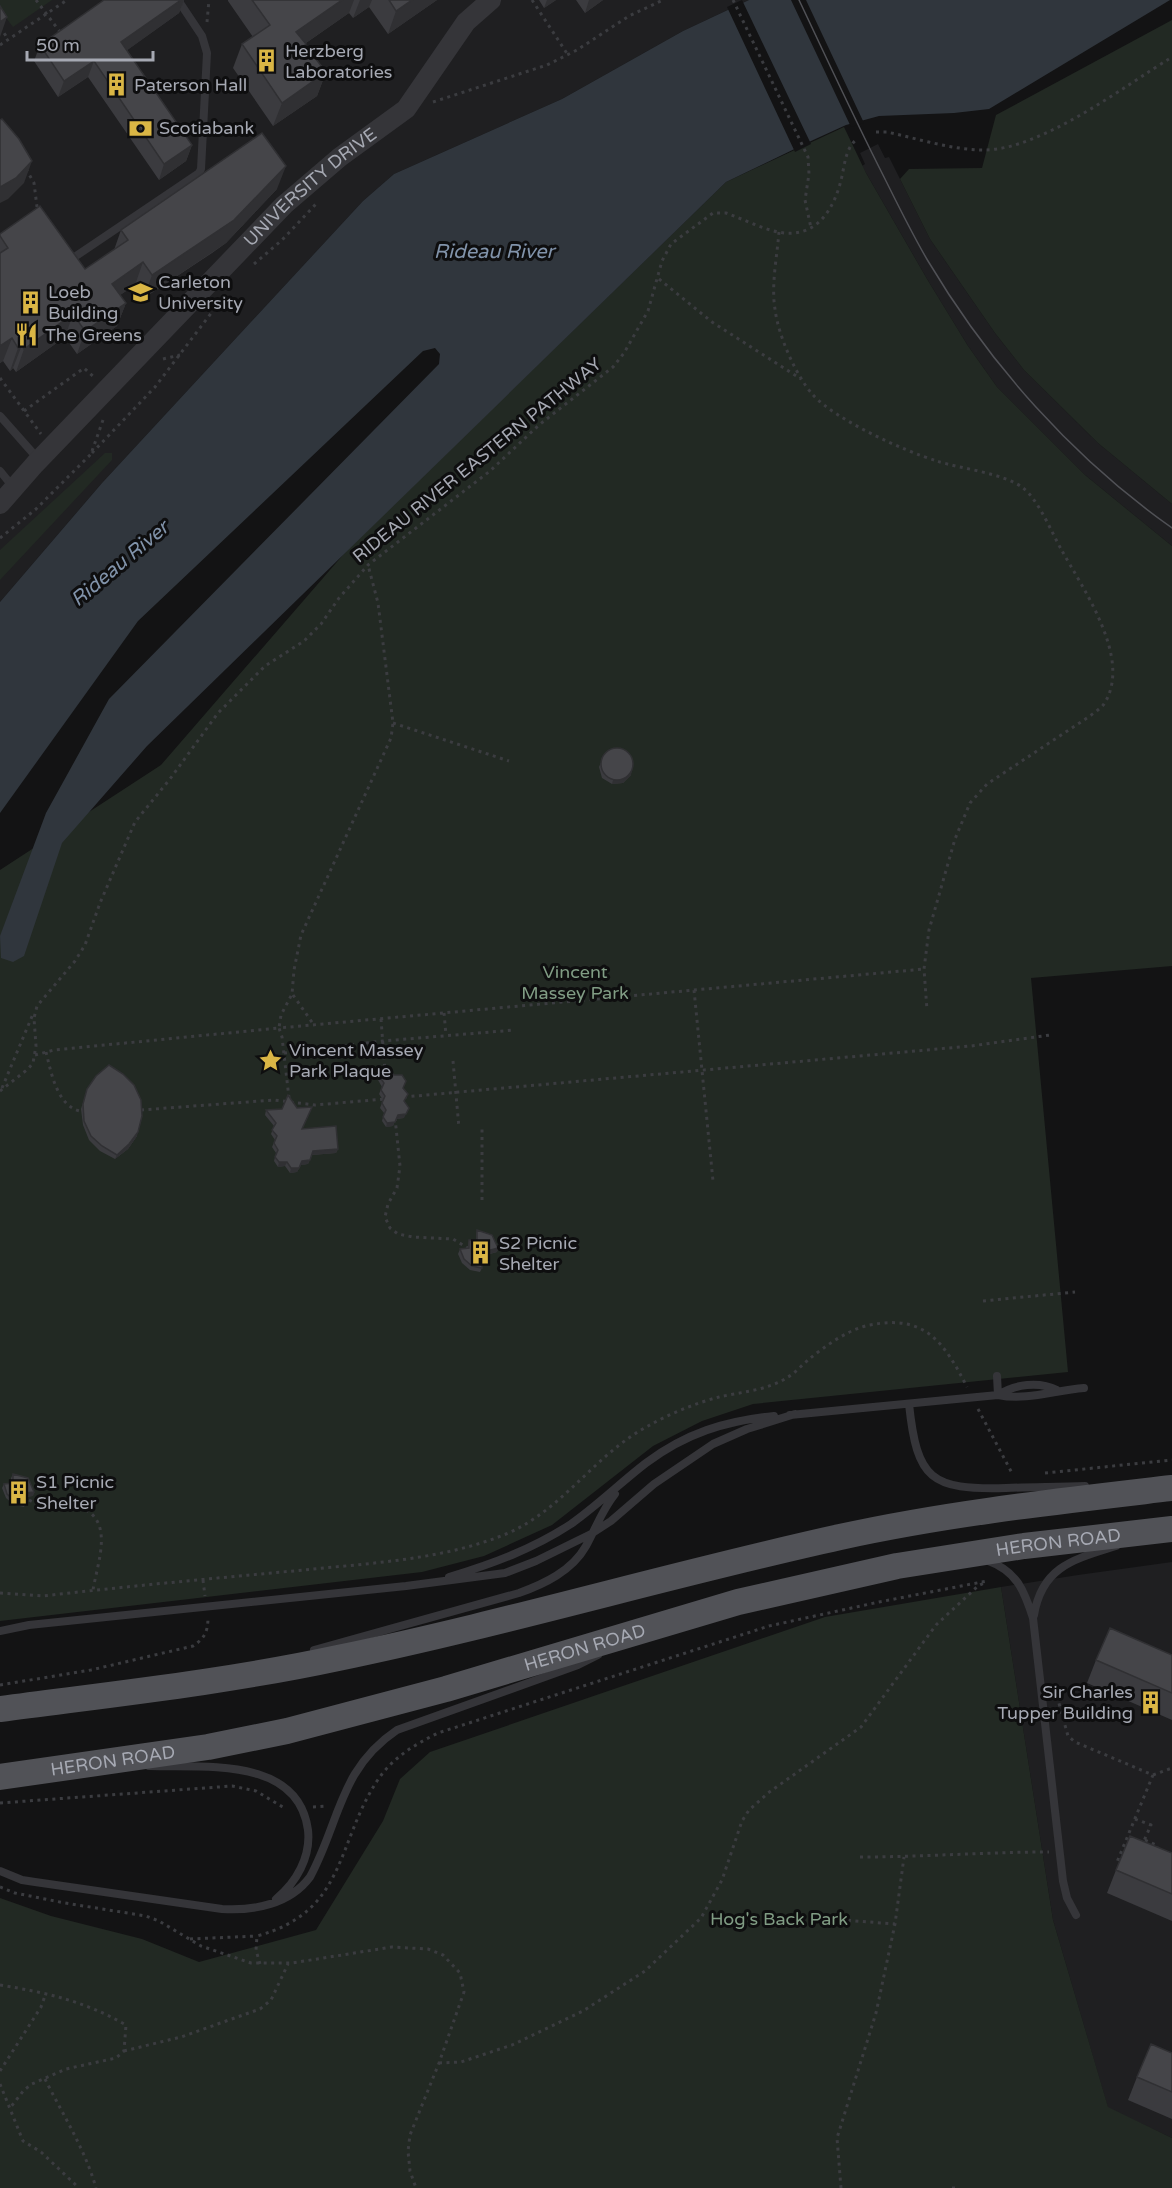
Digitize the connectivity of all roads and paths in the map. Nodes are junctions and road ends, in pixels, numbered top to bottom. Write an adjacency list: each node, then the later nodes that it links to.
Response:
1 (36, 0): 8 (path)
2 (67, 0): 8 (path)
3 (178, 0): 23 (lane)
4 (491, 0): 37 (street, UNIVERSITY DRIVE)
5 (532, 0): 13 (path)
6 (663, 0): 13 (path)
7 (734, 0): 21 (path)
8 (47, 14): 10 (path); 11 (path)
9 (0, 27): 10 (path)
10 (8, 39): 12 (path)
11 (65, 39)
12 (0, 45)
13 (568, 55): 15 (path)
14 (1172, 57): 16 (path)
15 (429, 104)
16 (876, 132)
17 (857, 139): 21 (path)
18 (25, 167): 20 (path)
19 (320, 199): 24 (path)
20 (37, 207)
21 (812, 228): 22 (path, RIDEAU RIVER EASTERN PATHWAY)
22 (779, 232): 25 (path, RIDEAU RIVER EASTERN PATHWAY); 30 (path)
23 (73, 258)
24 (250, 268)
25 (658, 279): 30 (path); 42 (path, RIDEAU RIVER EASTERN PATHWAY)
26 (226, 293): 27 (path)
27 (180, 355): 28 (path); 36 (path)
28 (158, 361)
29 (0, 378): 32 (path)
30 (802, 380): 45 (path)
31 (100, 383): 32 (path)
32 (24, 411): 35 (path)
33 (0, 416): 37 (lane)
34 (104, 417): 36 (path)
35 (42, 435)
36 (90, 454): 41 (path)
37 (39, 460): 39 (street, UNIVERSITY DRIVE)
38 (0, 471): 39 (lane)
39 (15, 488): 40 (street, UNIVERSITY DRIVE)
40 (0, 504)
41 (0, 538)
42 (368, 564): 43 (path); 48 (path, RIDEAU RIVER EASTERN PATHWAY)
43 (393, 723): 44 (path); 47 (path)
44 (508, 761)
45 (924, 969): 46 (path); 49 (path)
46 (694, 990): 50 (path); 62 (path)
47 (292, 994): 52 (path); 53 (path)
48 (37, 1006): 60 (path); 64 (path, RIDEAU RIVER EASTERN PATHWAY)
49 (927, 1010)
50 (444, 1013): 51 (path); 55 (path)
51 (381, 1019): 52 (path); 57 (path)
52 (314, 1025): 53 (path)
53 (279, 1028): 58 (path); 59 (path)
54 (514, 1030): 55 (path)
55 (446, 1035): 57 (path)
56 (1050, 1035): 62 (path)
57 (382, 1041): 59 (path); 63 (path)
58 (46, 1052): 60 (path); 69 (path)
59 (284, 1053): 66 (path)
60 (35, 1055): 64 (path)
61 (453, 1061): 65 (path)
62 (702, 1071): 65 (path); 72 (path)
63 (386, 1082)
64 (0, 1091)
65 (457, 1093): 66 (path); 71 (path)
66 (289, 1101): 68 (path)
67 (394, 1109): 74 (path)
68 (141, 1110)
69 (80, 1111)
70 (482, 1126): 73 (path)
71 (459, 1128)
72 (713, 1181)
73 (482, 1200)
74 (477, 1255)
75 (1075, 1292): 76 (path)
76 (983, 1301)
77 (996, 1376): 79 (lane)
78 (1084, 1388): 79 (lane)
79 (998, 1395): 80 (lane)
80 (972, 1398): 81 (lane); 85 (path); 94 (path)
81 (909, 1404): 82 (lane); 87 (lane)
82 (795, 1414): 86 (lane); 92 (lane)
83 (1172, 1460): 84 (path)
84 (1036, 1474)
85 (1014, 1476)
86 (622, 1484): 92 (lane); 95 (lane)
87 (1090, 1486)
88 (1101, 1486): 89 (lane)
89 (1172, 1487): 104 (main road)
90 (29, 1500): 96 (path)
91 (1172, 1529): 93 (main road, HERON ROAD); 99 (lane)
92 (591, 1534): 95 (lane); 102 (lane)
93 (968, 1554): 99 (lane); 101 (main road, HERON ROAD)
94 (203, 1580): 96 (path); 98 (path)
95 (426, 1584): 98 (lane)
96 (93, 1590): 97 (path)
97 (0, 1593)
98 (207, 1606): 100 (lane); 106 (path)
99 (1033, 1618): 118 (lane)
100 (0, 1631)
101 (640, 1632): 108 (main road, HERON ROAD); 113 (lane)
102 (305, 1653)
103 (293, 1657): 104 (lane)
104 (203, 1683): 107 (main road)
105 (1054, 1684): 110 (path)
106 (0, 1685)
107 (0, 1709)
108 (87, 1764): 111 (main road, HERON ROAD); 114 (lane)
109 (1172, 1768): 110 (path)
110 (1154, 1775): 115 (path)
111 (0, 1777)
112 (1, 1802): 114 (path)
113 (339, 1805): 114 (path); 127 (lane); 137 (path)
114 (303, 1808): 127 (lane)
115 (1135, 1819): 116 (path); 120 (path)
116 (1144, 1840): 117 (path); 119 (path)
117 (1140, 1850)
118 (1060, 1851): 122 (path); 128 (lane)
119 (1164, 1853)
120 (1121, 1854): 123 (path); 124 (path)
121 (860, 1857): 122 (path)
122 (904, 1857): 130 (path)
123 (1128, 1857)
124 (1117, 1862)
125 (0, 1871): 127 (lane)
126 (0, 1887): 132 (path)
127 (274, 1902)
128 (1076, 1915)
129 (818, 1918): 130 (path)
130 (895, 1924): 145 (path)
131 (257, 1936): 132 (path)
132 (187, 1939): 133 (path)
133 (288, 1963): 136 (path); 137 (path)
134 (0, 1985): 135 (path)
135 (46, 1993): 136 (path); 138 (path)
136 (124, 2051): 139 (path)
137 (440, 2063): 144 (path)
138 (0, 2071)
139 (45, 2079): 141 (path); 143 (path)
140 (0, 2084): 141 (path)
141 (10, 2108): 142 (path)
142 (80, 2188)
143 (96, 2188)
144 (416, 2188)
145 (841, 2188)

